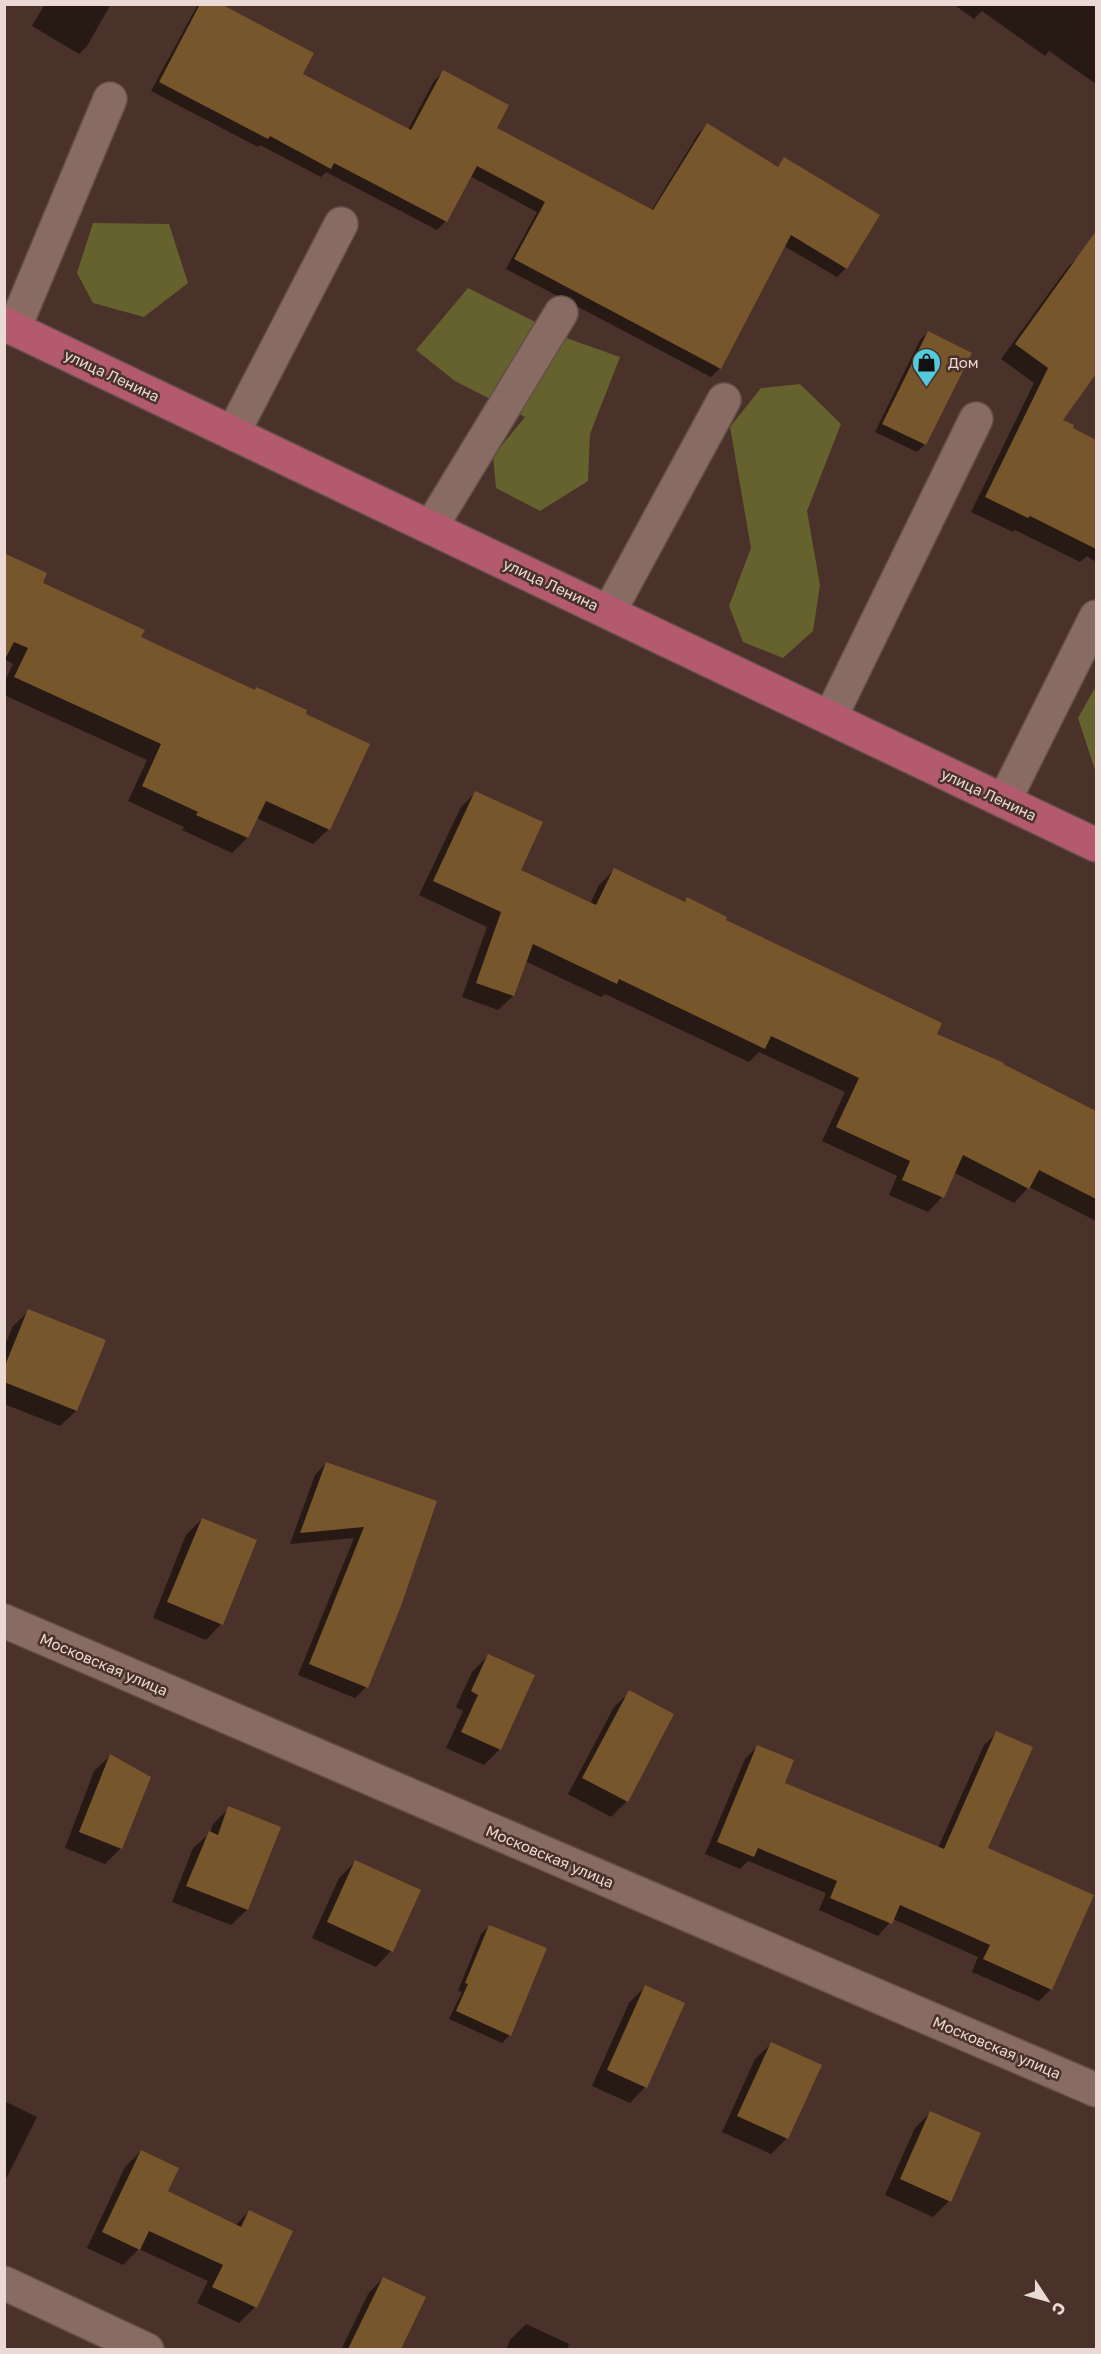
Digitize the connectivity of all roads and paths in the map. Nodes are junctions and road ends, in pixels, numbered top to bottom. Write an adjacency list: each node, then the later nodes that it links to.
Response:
1 (110, 99): 4 (street)
2 (341, 224): 7 (street)
3 (561, 313): 8 (street)
4 (9, 327): 7 (main road, улица Ленина)
5 (724, 400): 9 (street)
6 (976, 419): 11 (street)
7 (232, 433): 8 (main road, улица Ленина)
8 (431, 528): 9 (main road, улица Ленина)
9 (609, 612): 11 (main road, улица Ленина)
10 (1096, 617): 12 (street)
11 (830, 718): 12 (main road, улица Ленина)
12 (1004, 801): 13 (main road, улица Ленина)
13 (1096, 845)
14 (4, 1621): 15 (street, Московская улица)
15 (1096, 2090)
16 (4, 2283): 17 (street)
17 (147, 2349)

